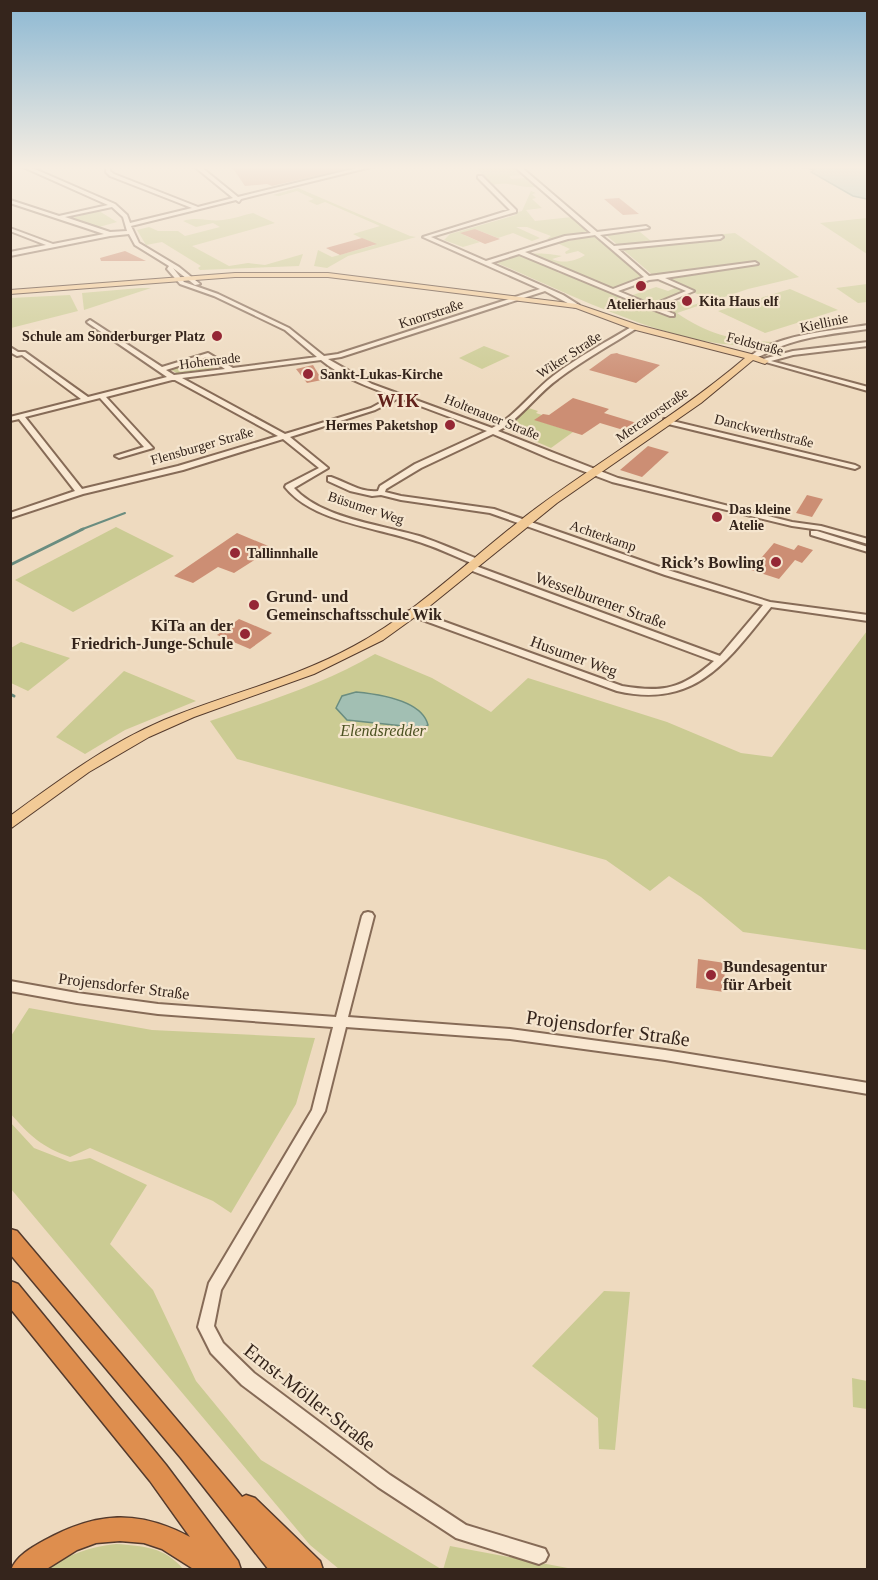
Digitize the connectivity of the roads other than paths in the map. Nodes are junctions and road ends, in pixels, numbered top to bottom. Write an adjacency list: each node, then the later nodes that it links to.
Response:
1 (40, 241): 8 (street)
2 (79, 241): 8 (street)
3 (135, 241): 14 (street)
4 (434, 241): 12 (street)
5 (555, 241): 10 (street)
6 (605, 241): 9 (street)
7 (684, 241): 9 (street)
8 (54, 246): 11 (street)
9 (614, 248): 17 (street)
10 (519, 252): 12 (street); 21 (street)
11 (10, 254)
12 (485, 263): 20 (street)
13 (755, 264): 15 (street)
14 (172, 266): 16 (street); 16 (street)
15 (659, 277): 17 (street); 25 (street)
16 (182, 278): 18 (main road); 19 (street, Holtenauer Straße); 19 (street, Holtenauer Straße); 22 (main road); 23 (main road, Feldstraße)
17 (648, 278): 21 (street)
18 (10, 286)
19 (201, 289): 36 (street, Holtenauer Straße)
20 (545, 289): 23 (street, Knorrstraße); 24 (street)
21 (612, 291): 25 (street)
22 (10, 292)
23 (520, 297): 24 (main road, Feldstraße); 36 (street, Knorrstraße)
24 (578, 306): 28 (main road, Feldstraße)
25 (651, 306): 26 (street)
26 (672, 315)
27 (90, 322): 38 (street)
28 (635, 327): 35 (main road, Feldstraße); 49 (street, Wiker Straße)
29 (867, 327): 30 (street, Kiellinie)
30 (851, 330): 31 (street); 35 (street, Kiellinie)
31 (867, 342): 37 (street, Kiellinie)
32 (10, 343): 34 (street)
33 (10, 349): 34 (street)
34 (23, 353): 45 (street)
35 (752, 357): 37 (main road, Feldstraße); 41 (main road, Mercatorstraße)
36 (323, 359): 39 (street, Hohenrade); 44 (street, Holtenauer Straße)
37 (765, 361): 41 (main road, Mercatorstraße); 42 (street, Feldstraße)
38 (160, 370): 39 (street); 40 (street)
39 (232, 370): 40 (street, Hohenrade)
40 (174, 377): 43 (street, Hohenrade); 50 (street)
41 (725, 381): 48 (main road, Mercatorstraße)
42 (867, 388)
43 (101, 395): 45 (street, Hohenrade); 51 (street)
44 (398, 396): 49 (street, Holtenauer Straße); 50 (street, Flensburger Straße)
45 (86, 399): 46 (street, Hohenrade)
46 (20, 416): 47 (street, Hohenrade); 55 (street)
47 (10, 419)
48 (667, 421): 52 (street, Danckwerthstraße); 53 (main road, Mercatorstraße)
49 (494, 431): 53 (street, Holtenauer Straße); 56 (street, Wiker Straße)
50 (285, 436): 55 (street, Flensburger Straße); 62 (street, Büsumer Weg)
51 (119, 456)
52 (855, 467)
53 (593, 472): 58 (main road); 59 (street, Holtenauer Straße)
54 (331, 478): 56 (street, Achterkamp)
55 (80, 492): 57 (street, Flensburger Straße)
56 (381, 493): 58 (street, Achterkamp)
57 (10, 516)
58 (525, 522): 62 (main road); 63 (street, Achterkamp)
59 (792, 524): 60 (street, Holtenauer Straße); 61 (street, Holtenauer Straße)
60 (867, 542)
61 (867, 550)
62 (473, 564): 64 (main road); 66 (street, Wesselburener Straße)
63 (769, 604): 65 (street, Achterkamp); 66 (street, Husumer Weg)
64 (412, 613): 66 (street, Husumer Weg); 67 (main road)
65 (867, 618)
66 (721, 660)
67 (10, 825)
68 (368, 916): 70 (street)
69 (10, 986): 70 (street, Projensdorfer Straße)
70 (341, 1021): 71 (street, Projensdorfer Straße); 75 (street, Ernst-Möller-Straße)
71 (867, 1089)
72 (10, 1238): 74 (highway)
73 (10, 1291): 78 (highway)
74 (189, 1450): 79 (highway); 80 (highway)
75 (539, 1555)
76 (23, 1569): 77 (highway)
77 (216, 1569)
78 (229, 1569)
79 (285, 1569)
80 (311, 1569)

